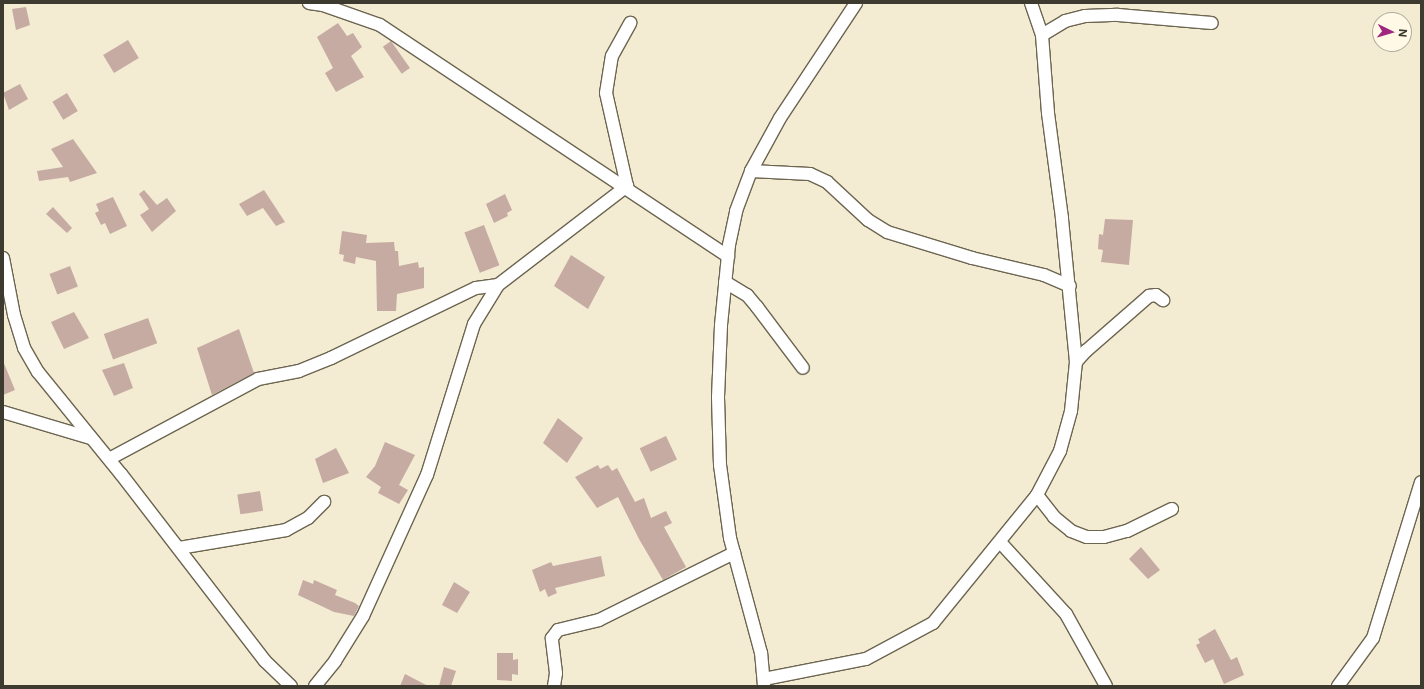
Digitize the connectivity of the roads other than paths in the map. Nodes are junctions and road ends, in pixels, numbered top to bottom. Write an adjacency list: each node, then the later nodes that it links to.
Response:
1 (309, 3): 8 (street)
2 (856, 3): 7 (street)
3 (1031, 3): 6 (street)
4 (630, 23): 8 (street)
5 (1212, 23): 6 (street)
6 (1042, 35): 13 (street)
7 (751, 171): 9 (street); 13 (street)
8 (627, 186): 9 (street); 12 (street)
9 (728, 256): 11 (street)
10 (3, 258): 18 (street)
11 (725, 282): 16 (street); 26 (street)
12 (498, 285): 19 (street); 29 (street)
13 (1070, 286): 15 (street)
14 (1163, 300): 15 (street)
15 (1076, 362): 21 (street)
16 (803, 368)
17 (3, 412): 18 (street)
18 (91, 438): 19 (street)
19 (109, 460): 25 (street)
20 (1421, 482): 32 (street)
21 (1037, 495): 23 (street); 24 (street)
22 (324, 502): 25 (street)
23 (1172, 509)
24 (1000, 542): 27 (street); 31 (street)
25 (179, 548): 28 (street)
26 (734, 553): 27 (street); 30 (street)
27 (764, 682)
28 (291, 686)
29 (315, 686)
30 (554, 686)
31 (1106, 686)
32 (1338, 686)

